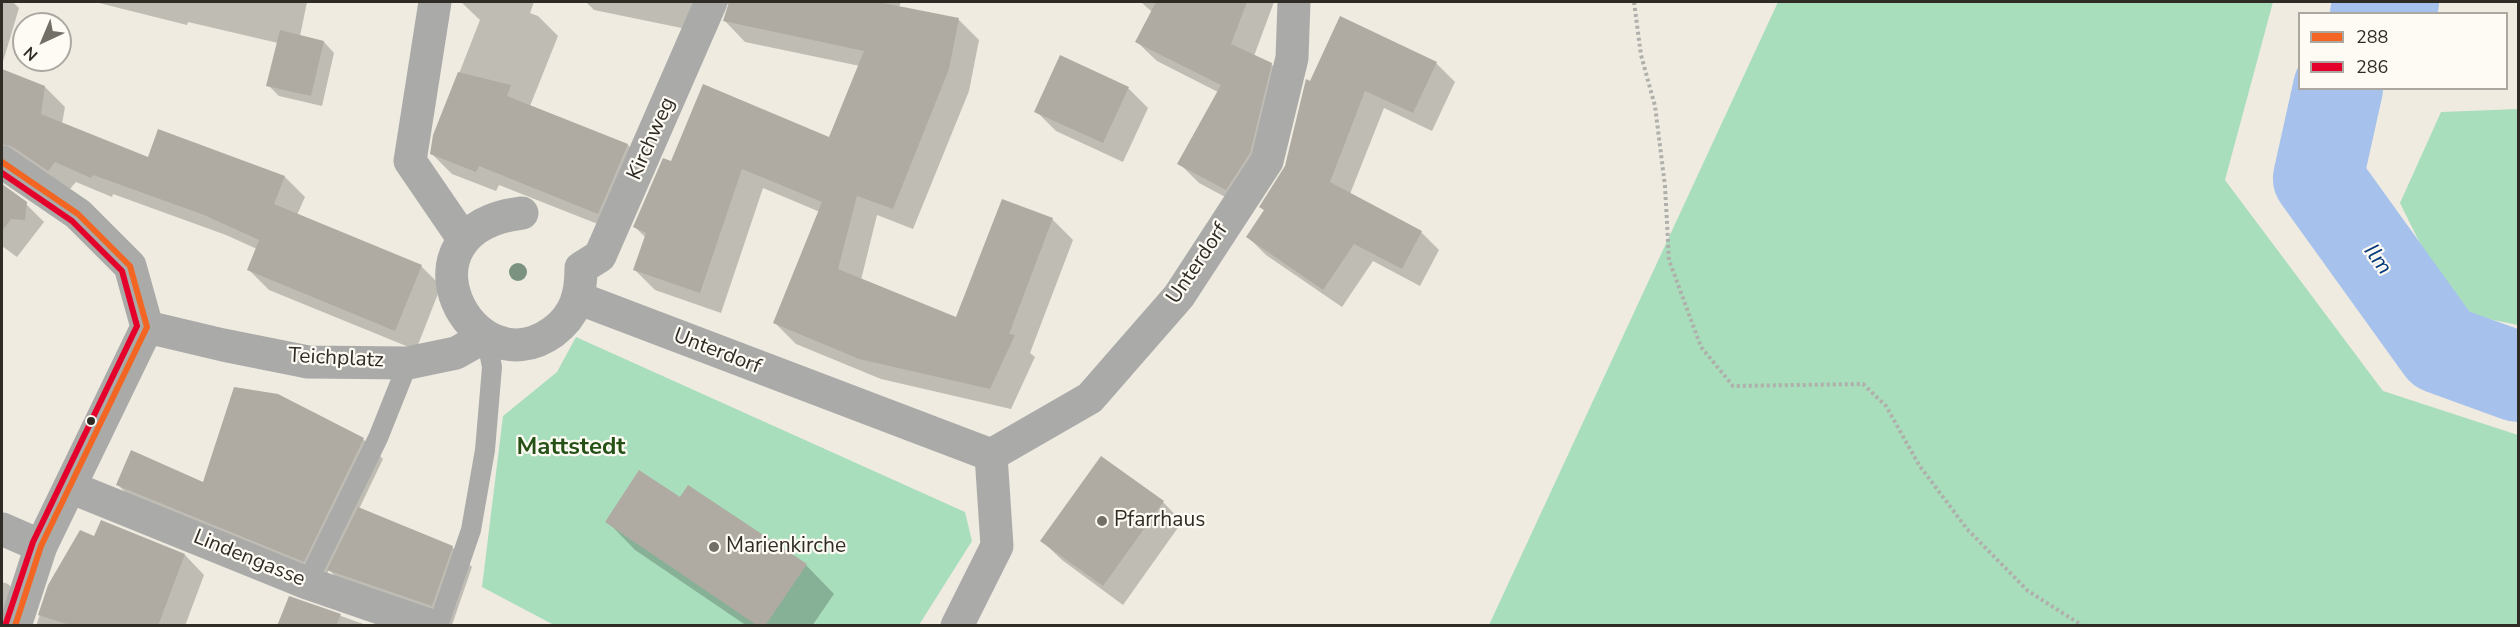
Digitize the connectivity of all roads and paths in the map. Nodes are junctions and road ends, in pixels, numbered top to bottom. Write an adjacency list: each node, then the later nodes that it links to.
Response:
1 (435, 2): 7 (street)
2 (711, 2): 8 (street, Kirchweg)
3 (1294, 2): 12 (street, Unterdorf)
4 (1634, 2): 21 (path)
5 (2, 162): 9 (street)
6 (522, 213): 7 (street)
7 (464, 240): 10 (street)
8 (580, 283): 10 (street); 12 (street, Unterdorf)
9 (147, 327): 11 (street, Teichplatz); 13 (street)
10 (486, 336): 11 (street, Teichplatz); 19 (lane)
11 (408, 363): 16 (lane)
12 (991, 455): 20 (street)
13 (70, 487): 15 (street); 16 (street, Lindengasse)
14 (2, 529): 15 (street)
15 (41, 546): 17 (street)
16 (307, 583): 18 (street, Lindengasse)
17 (15, 626)
18 (432, 626)
19 (438, 626)
20 (957, 626)
21 (2083, 626)

